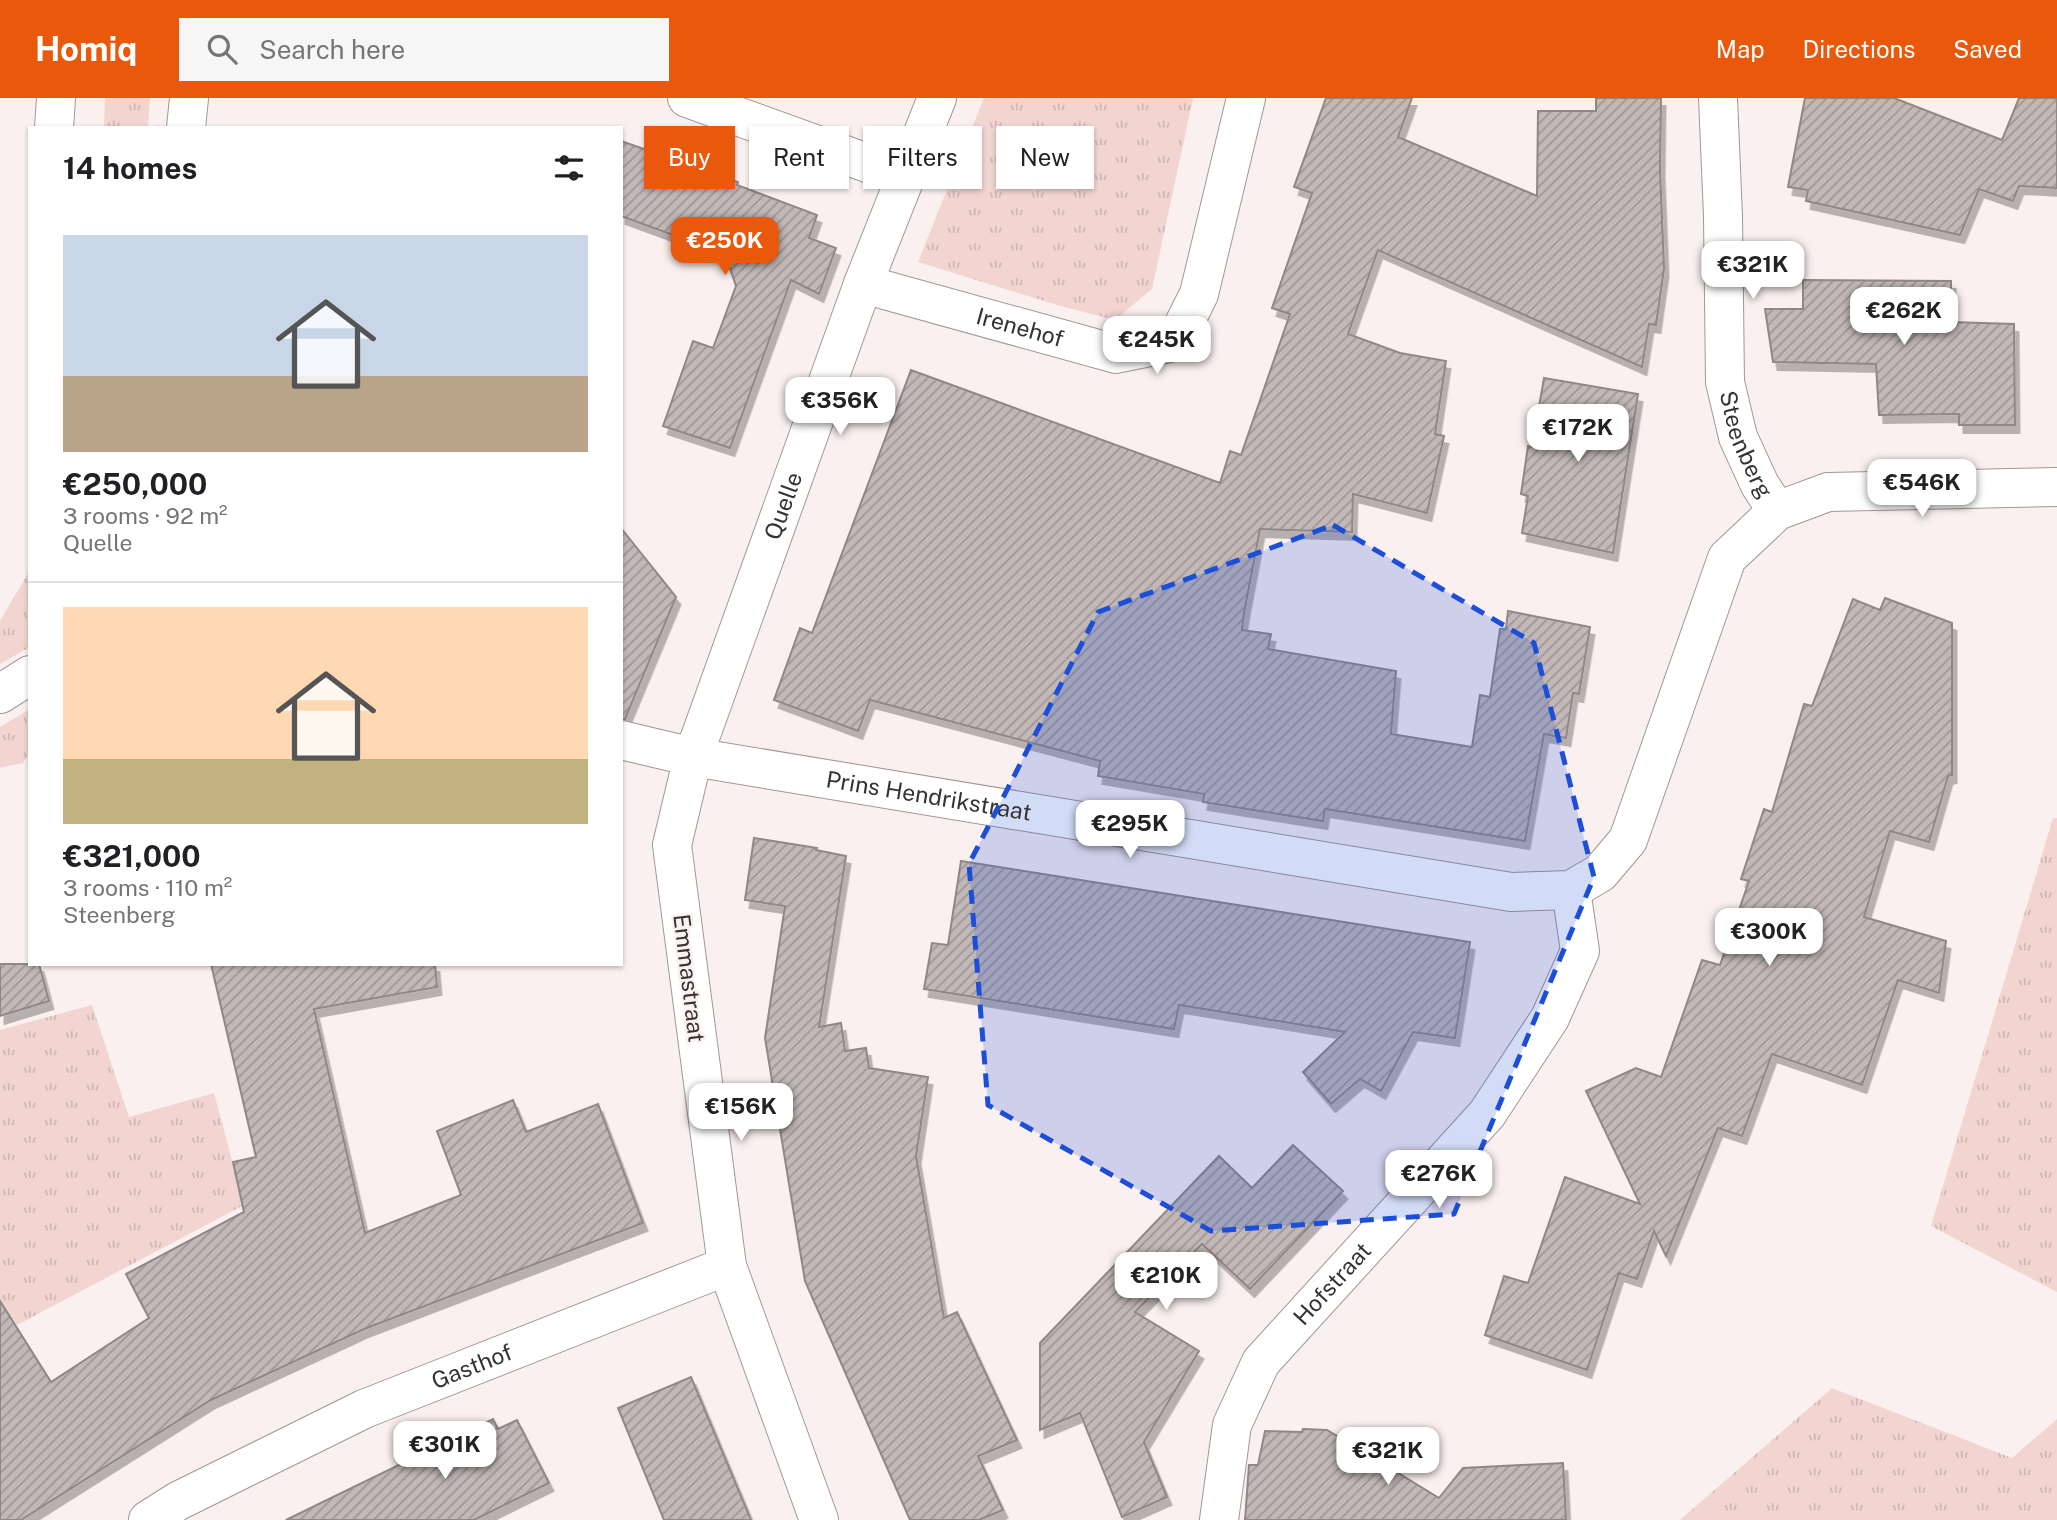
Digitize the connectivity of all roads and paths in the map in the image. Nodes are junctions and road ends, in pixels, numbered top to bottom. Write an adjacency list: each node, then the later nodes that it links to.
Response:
1 (56, 98): 7 (street)
2 (189, 98): 8 (street)
3 (687, 98): 10 (street)
4 (936, 98): 9 (street, Quelle)
5 (1246, 98): 12 (street, Irenehof)
6 (1718, 98): 14 (street, Steenberg)
7 (54, 126)
8 (186, 126)
9 (925, 126)
10 (863, 161)
11 (901, 189): 12 (street, Quelle)
12 (863, 284): 18 (street, Quelle)
13 (2057, 487): 14 (street)
14 (1777, 511): 19 (street, Steenberg)
15 (28, 676): 16 (street)
16 (0, 694)
17 (623, 740): 18 (street, Prins Hendrikstraat)
18 (693, 757): 19 (street, Prins Hendrikstraat); 20 (street, Emmastraat)
19 (1572, 890): 23 (street, Hofstraat)
20 (727, 1266): 21 (street, Gasthof); 22 (street, Emmastraat)
21 (172, 1514)
22 (819, 1520)
23 (1219, 1520)

